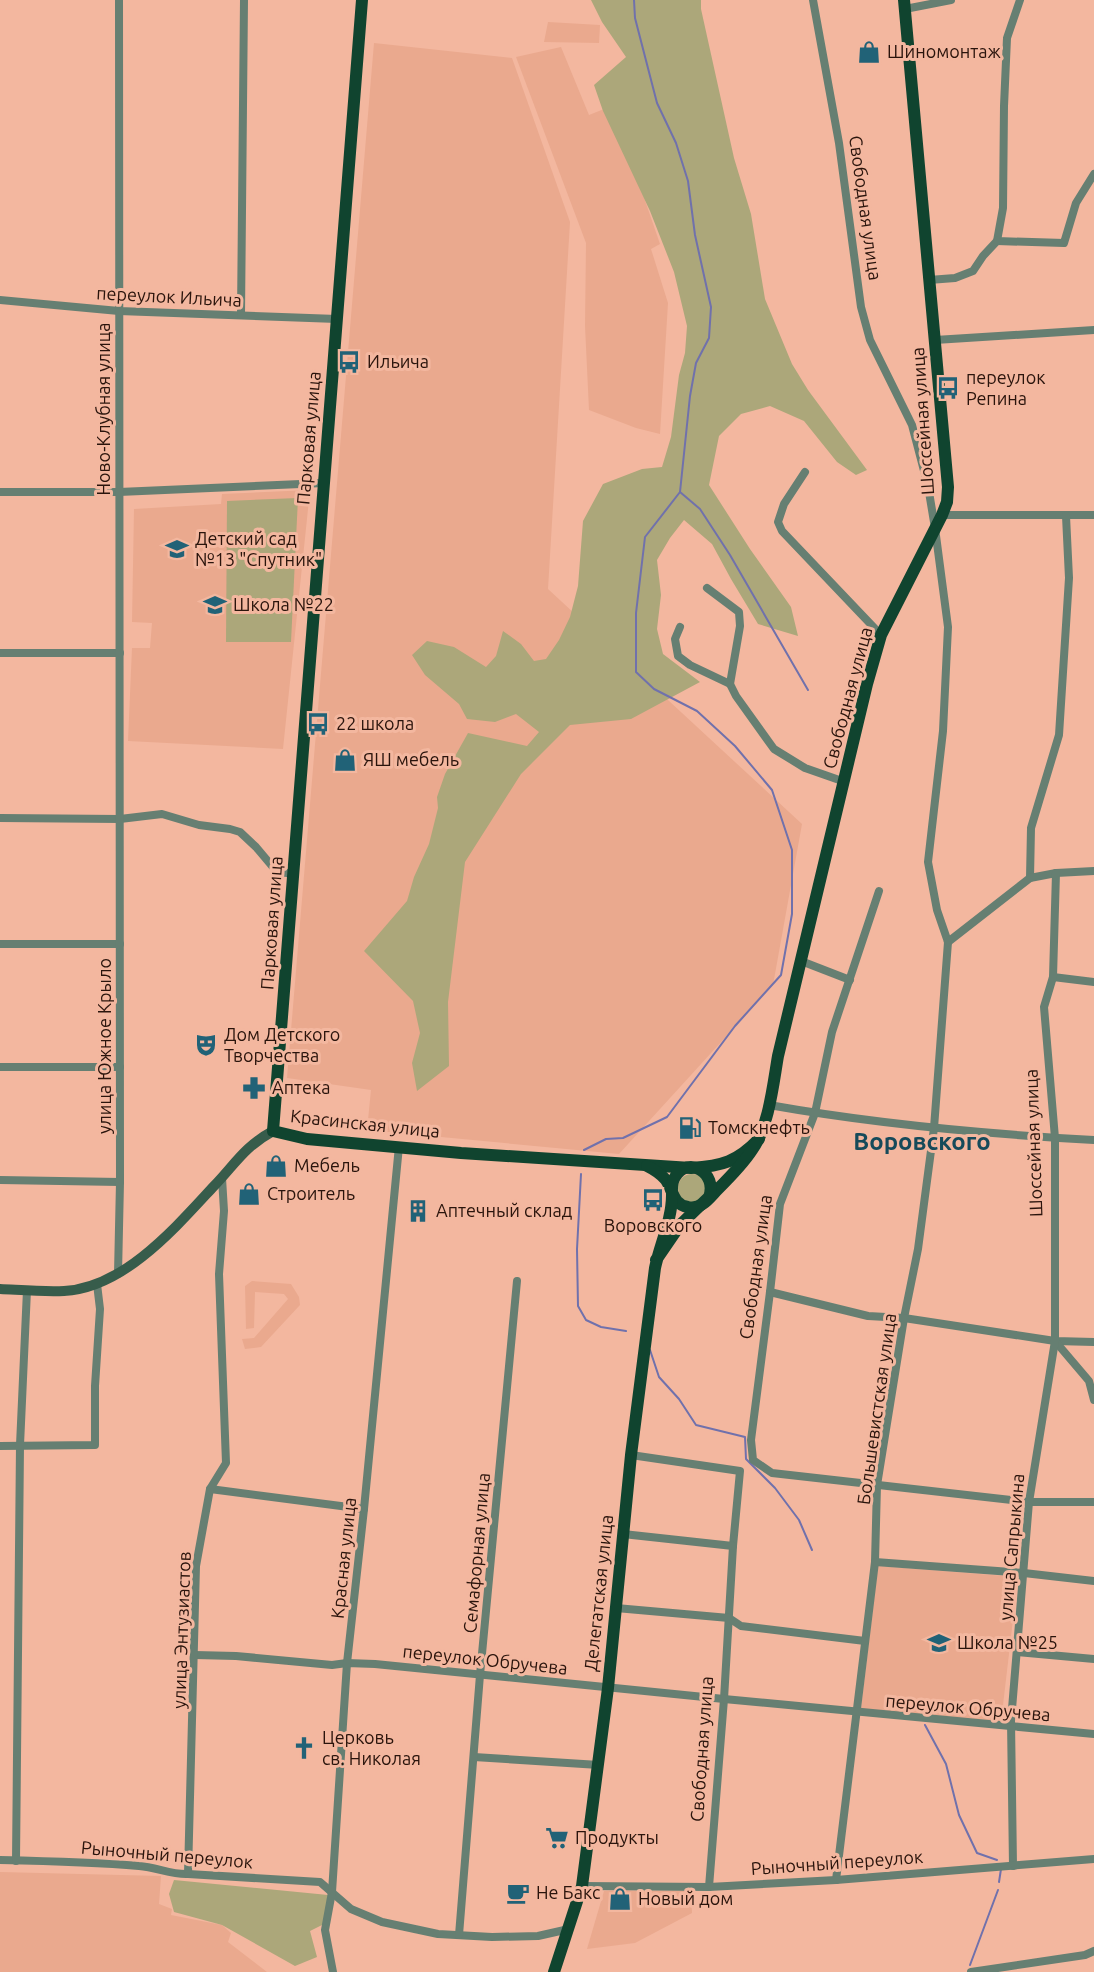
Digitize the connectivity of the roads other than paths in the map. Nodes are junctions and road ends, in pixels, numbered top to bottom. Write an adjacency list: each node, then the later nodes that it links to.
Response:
1 (119, 0): 12 (street, Ново-Клубная улица)
2 (244, 0): 13 (street)
3 (362, 0): 14 (main road, Парковая улица)
4 (813, 0): 24 (street, Свободная улица)
5 (951, 0): 7 (street)
6 (1020, 0): 9 (street)
7 (905, 5): 10 (main road, Шоссейная улица)
8 (1094, 174): 9 (street)
9 (997, 241): 10 (street)
10 (929, 280): 16 (main road, Шоссейная улица)
11 (0, 300): 12 (street, переулок Ильича)
12 (119, 311): 13 (street, переулок Ильича); 20 (street, Ново-Клубная улица)
13 (241, 315): 14 (street, переулок Ильича)
14 (337, 319): 18 (main road, Парковая улица)
15 (1094, 330): 16 (street)
16 (936, 340): 21 (main road, Шоссейная улица)
17 (805, 472): 27 (street)
18 (324, 483): 20 (street); 36 (main road, Парковая улица)
19 (0, 492): 20 (street)
20 (119, 492): 28 (street, Ново-Клубная улица)
21 (942, 515): 23 (street); 24 (main road, Шоссейная улица)
22 (1094, 515): 23 (street)
23 (1066, 516): 37 (street)
24 (935, 528): 27 (main road, Свободная улица); 39 (street)
25 (707, 588): 30 (street)
26 (680, 627): 30 (street)
27 (880, 636): 31 (main road, Свободная улица)
28 (120, 652): 29 (street); 33 (street, Ново-Клубная улица)
29 (0, 653)
30 (730, 684): 31 (street)
31 (845, 782): 42 (main road, Свободная улица)
32 (0, 818): 33 (street)
33 (120, 819): 36 (street); 41 (street, улица Южное Крыло)
34 (1094, 871): 35 (street)
35 (1056, 873): 37 (street); 43 (street, Шоссейная улица)
36 (293, 874): 51 (main road, Парковая улица)
37 (1029, 878): 39 (street)
38 (879, 891): 44 (street, Свободная улица)
39 (948, 942): 50 (street, Большевистская улица)
40 (0, 944): 41 (street)
41 (120, 944): 46 (street, улица Южное Крыло)
42 (801, 961): 44 (street); 48 (main road, Свободная улица)
43 (1053, 977): 45 (street); 52 (street, Шоссейная улица)
44 (850, 980): 49 (street, Свободная улица)
45 (1094, 982)
46 (120, 1066): 47 (street); 60 (street, улица Южное Крыло)
47 (0, 1067)
48 (769, 1105): 49 (street); 53 (main road, Свободная улица)
49 (815, 1113): 50 (street); 69 (street, Свободная улица)
50 (934, 1128): 52 (street); 70 (street, Большевистская улица)
51 (273, 1131): 55 (main road, Красинская улица); 58 (main road, Красинская улица)
52 (1055, 1138): 54 (street); 71 (street, Шоссейная улица)
53 (759, 1139): 57 (main road, Красинская улица); 62 (main road, Свободная улица)
54 (1094, 1140)
55 (399, 1146): 56 (main road, Красинская улица); 81 (street, Красная улица)
56 (642, 1164): 57 (main road, Красинская улица); 61 (main road)
57 (691, 1168): 61 (main road); 62 (main road)
58 (222, 1178): 64 (main road, Красинская улица); 78 (street, улица Энтузиастов)
59 (0, 1180): 60 (street)
60 (120, 1182): 64 (street, улица Южное Крыло)
61 (672, 1193): 62 (main road); 63 (main road, Делегатская улица)
62 (704, 1204): 63 (main road, Делегатская улица)
63 (656, 1260): 76 (main road, Делегатская улица)
64 (118, 1274): 66 (main road, Красинская улица)
65 (517, 1281): 94 (street, Семафорная улица)
66 (97, 1284): 68 (main road, Красинская улица); 74 (street)
67 (0, 1289): 68 (main road, Красинская улица)
68 (27, 1290): 74 (street)
69 (770, 1292): 70 (street); 77 (street, Свободная улица)
70 (904, 1318): 71 (street); 77 (street, Большевистская улица)
71 (1055, 1341): 72 (street); 73 (street); 79 (street, улица Сапрыкина)
72 (1094, 1342)
73 (1094, 1400)
74 (20, 1445): 75 (street); 104 (street)
75 (0, 1446)
76 (632, 1455): 82 (main road, Делегатская улица); 83 (street, Свободная улица)
77 (877, 1485): 79 (street); 84 (street, Большевистская улица)
78 (210, 1489): 81 (street); 91 (street, улица Энтузиастов)
79 (1029, 1502): 80 (street); 85 (street, улица Сапрыкина)
80 (1094, 1502)
81 (364, 1509): 93 (street, Красная улица)
82 (623, 1534): 83 (street); 87 (main road, Делегатская улица)
83 (733, 1546): 88 (street, Свободная улица)
84 (875, 1562): 85 (street); 89 (street, Большевистская улица)
85 (1024, 1572): 86 (street); 90 (street, улица Сапрыкина)
86 (1094, 1581)
87 (616, 1608): 88 (street); 95 (main road, Делегатская улица)
88 (729, 1618): 89 (street); 96 (street, Свободная улица)
89 (865, 1641): 97 (street, Большевистская улица)
90 (1017, 1652): 92 (street); 98 (street, улица Сапрыкина)
91 (195, 1655): 93 (street, переулок Обручева); 106 (street, улица Энтузиастов)
92 (1094, 1659)
93 (347, 1663): 94 (street, переулок Обручева); 110 (street, Красная улица)
94 (480, 1675): 95 (street, переулок Обручева); 100 (street, Семафорная улица)
95 (608, 1688): 96 (street, переулок Обручева); 101 (main road, Делегатская улица)
96 (724, 1699): 97 (street, переулок Обручева); 109 (street, Свободная улица)
97 (857, 1712): 98 (street, переулок Обручева); 107 (street, Большевистская улица)
98 (1011, 1727): 99 (street, переулок Обручева); 105 (street, улица Сапрыкина)
99 (1094, 1734)
100 (474, 1757): 101 (street); 112 (street, Семафорная улица)
101 (599, 1765): 108 (main road, Делегатская улица)
102 (1094, 1859): 105 (street, Рыночный переулок)
103 (0, 1860): 104 (street, Рыночный переулок)
104 (16, 1861): 106 (street, Рыночный переулок)
105 (1012, 1866): 107 (street, Рыночный переулок)
106 (188, 1874): 110 (street, Рыночный переулок)
107 (836, 1880): 109 (street, Рыночный переулок)
108 (582, 1886): 109 (street, Рыночный переулок); 111 (main road, Делегатская улица)
109 (709, 1887)
110 (332, 1892): 112 (street, Рыночный переулок); 115 (street, Красная улица)
111 (569, 1929): 112 (street, Рыночный переулок); 116 (main road, Делегатская улица)
112 (459, 1935)
113 (1094, 1951): 114 (street)
114 (976, 1971)
115 (333, 1972)
116 (554, 1972)

